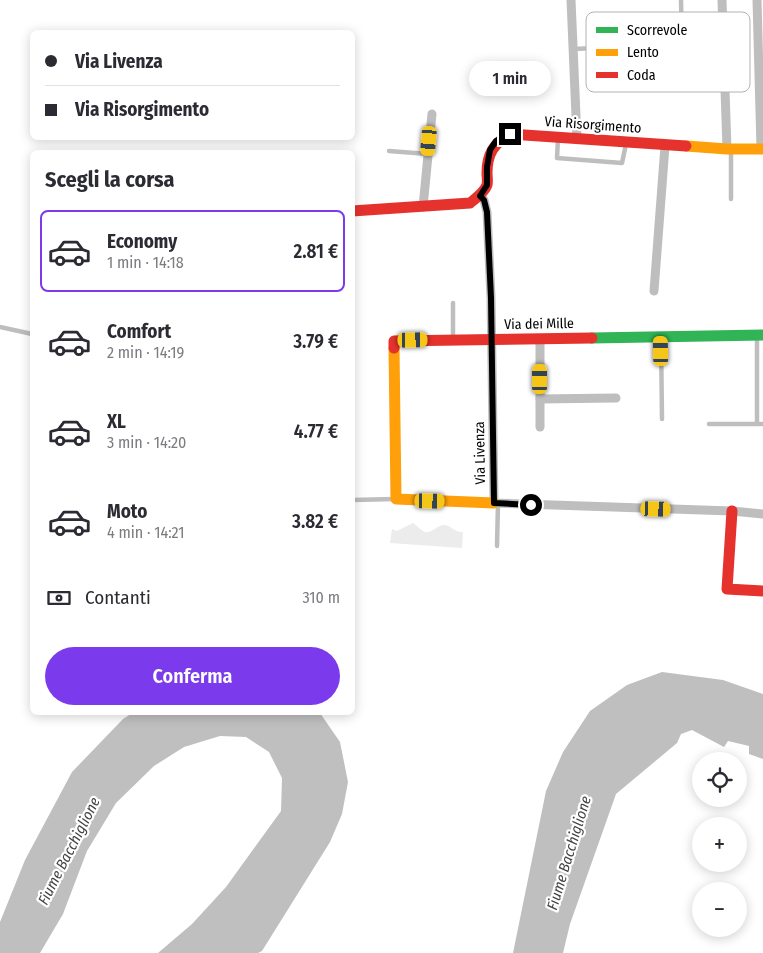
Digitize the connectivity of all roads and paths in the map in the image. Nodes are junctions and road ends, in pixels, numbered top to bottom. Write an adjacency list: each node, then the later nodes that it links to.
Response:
1 (571, 0): 4 (street)
2 (757, 0): 12 (street)
3 (586, 48): 4 (lane)
4 (574, 49): 8 (street)
5 (726, 92): 11 (street)
6 (432, 114): 14 (street)
7 (558, 137): 8 (street, Via Risorgimento); 9 (lane); 15 (street, Via Risorgimento)
8 (577, 139): 9 (street, Via Risorgimento)
9 (626, 143): 10 (street, Via Risorgimento)
10 (665, 146): 11 (street, Via Risorgimento); 19 (street)
11 (729, 149): 12 (street, Via Risorgimento); 16 (lane)
12 (762, 149)
13 (389, 151): 14 (lane)
14 (428, 154): 17 (street)
15 (480, 196): 17 (street); 27 (street, Via Livenza)
16 (731, 199)
17 (423, 207): 18 (street)
18 (355, 211)
19 (654, 291)
20 (453, 303): 26 (lane)
21 (0, 327): 22 (lane)
22 (30, 334)
23 (760, 335): 24 (street, Via dei Mille); 32 (lane)
24 (661, 337): 25 (street, Via dei Mille); 30 (lane)
25 (540, 339): 27 (street, Via dei Mille); 29 (street)
26 (453, 340): 27 (street, Via dei Mille); 35 (street, Via dei Mille)
27 (492, 340): 37 (street, Via Livenza)
28 (616, 398): 29 (street)
29 (540, 399): 34 (street)
30 (662, 419)
31 (709, 424): 32 (lane)
32 (757, 424): 33 (lane)
33 (763, 424)
34 (540, 427)
35 (396, 499): 36 (lane); 37 (street)
36 (355, 500)
37 (496, 503): 38 (street); 40 (lane)
38 (732, 511): 39 (street); 41 (street)
39 (763, 514)
40 (497, 546)
41 (763, 591)

